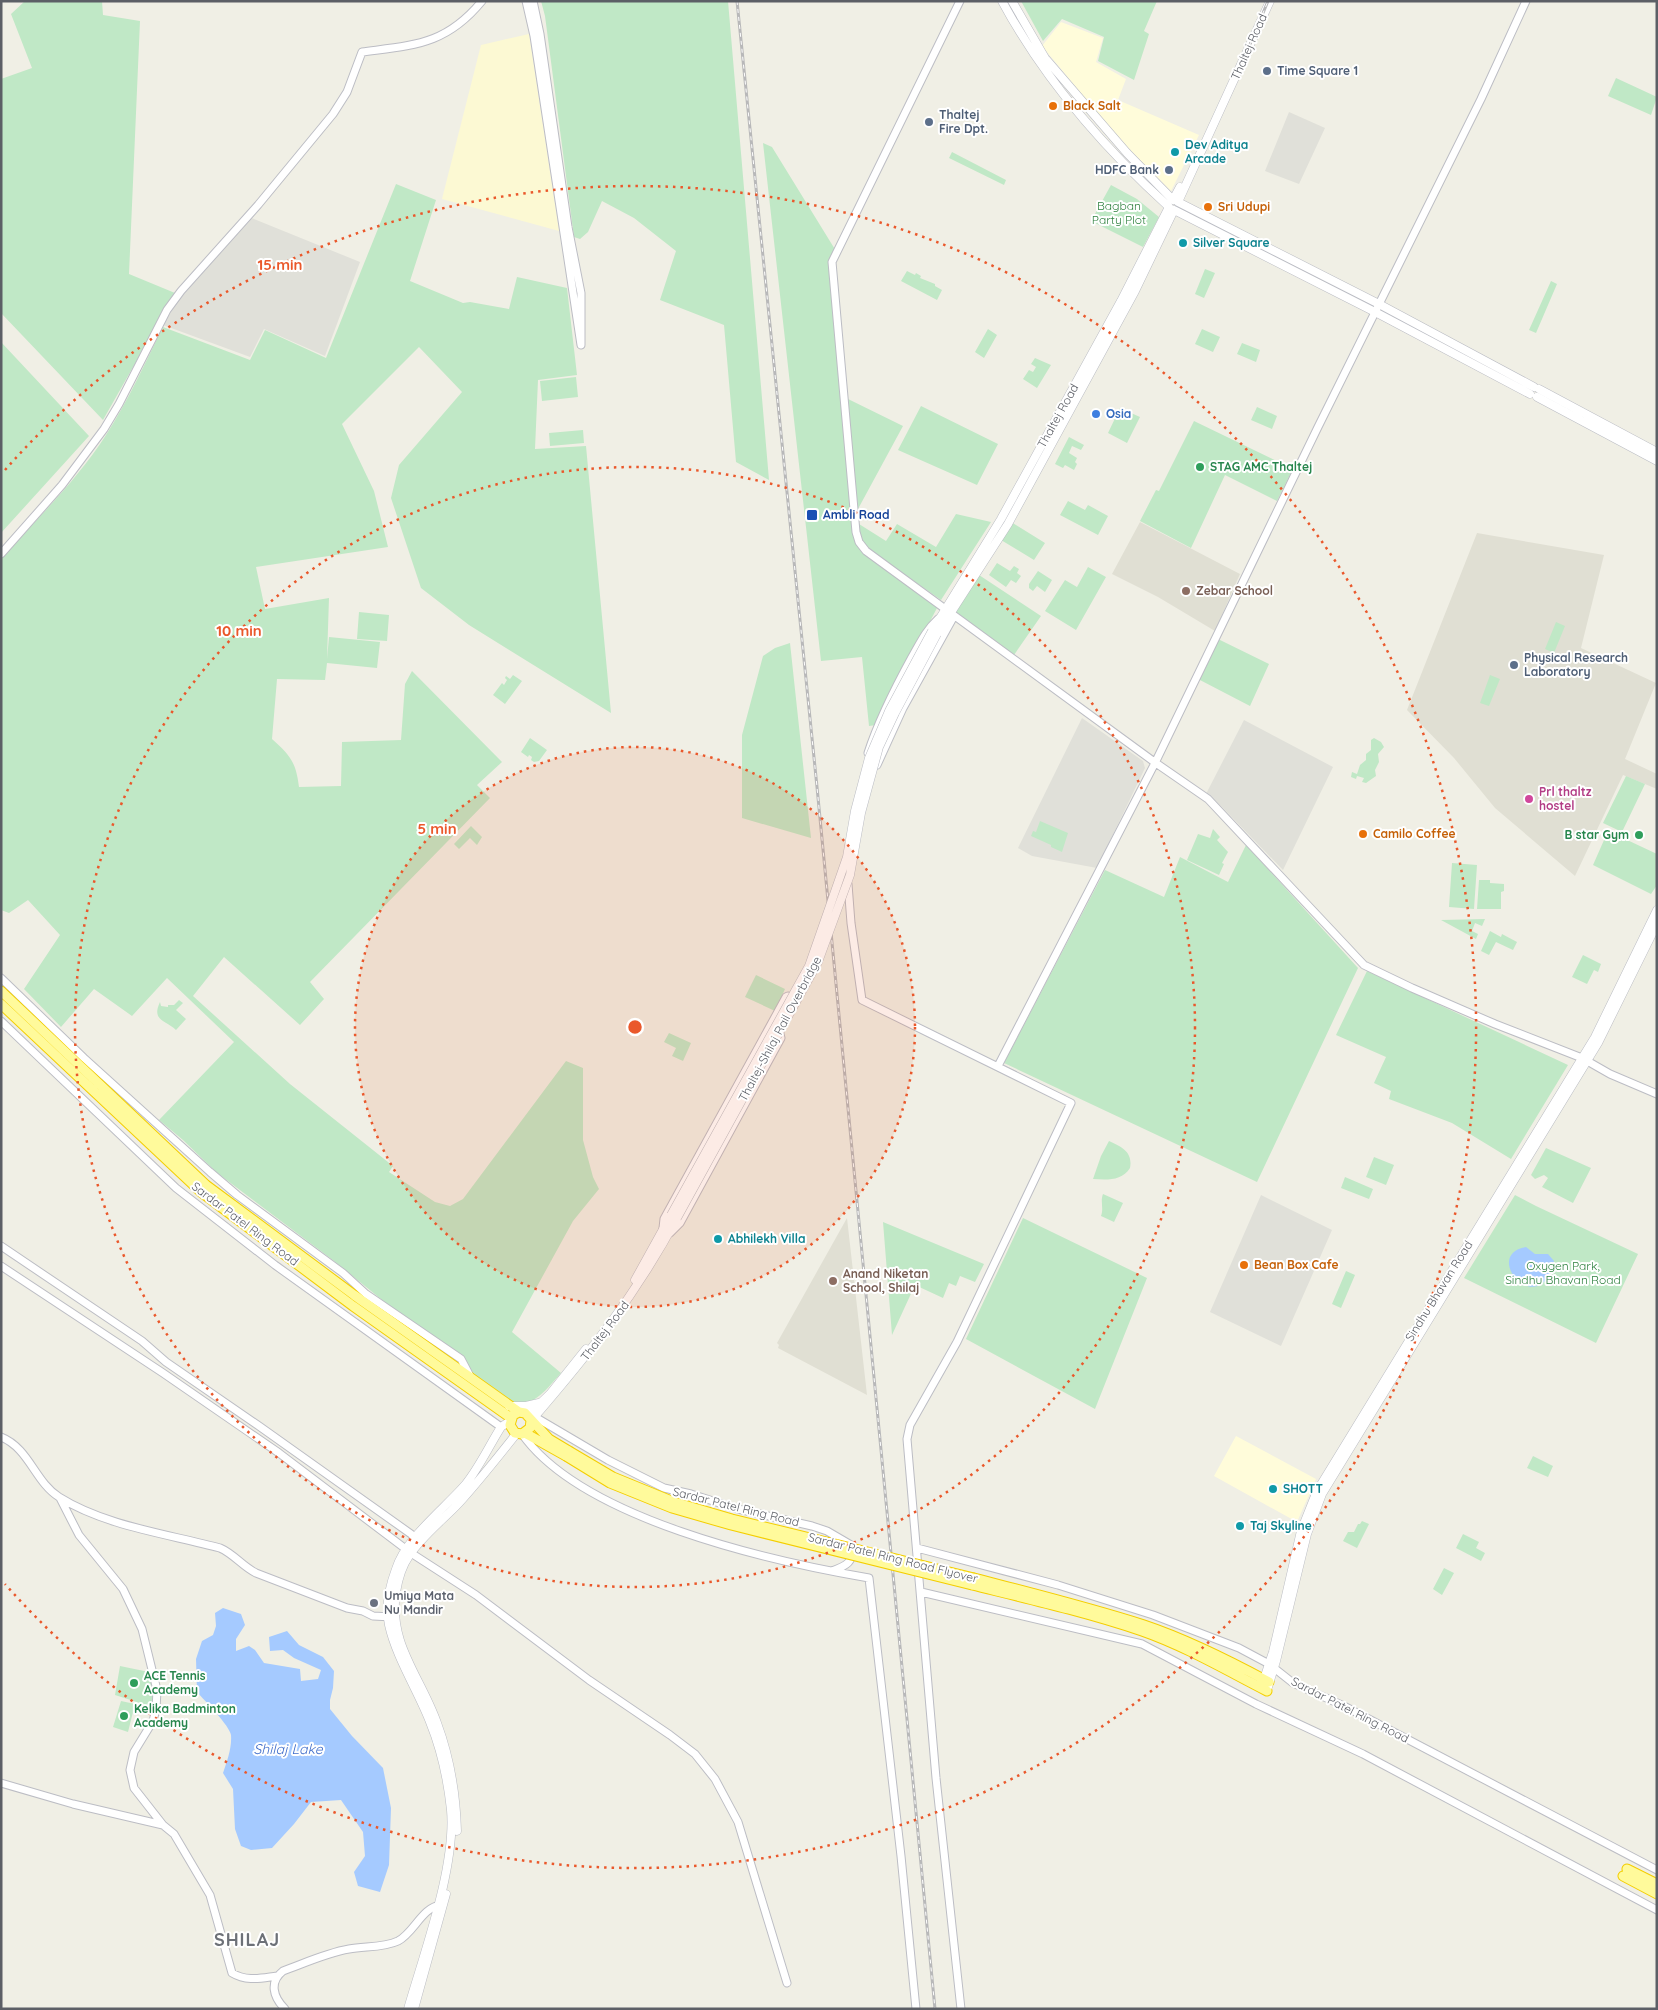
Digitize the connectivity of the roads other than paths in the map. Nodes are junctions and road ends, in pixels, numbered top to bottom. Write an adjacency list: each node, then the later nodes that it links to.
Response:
1 (482, 1): 19 (street)
2 (526, 1): 10 (street)
3 (533, 1): 10 (street)
4 (960, 1): 20 (street)
5 (1002, 1): 13 (main road)
6 (1012, 1): 13 (main road)
7 (1264, 1): 11 (main road, Thaltej Road)
8 (1270, 1): 11 (main road, Thaltej Road)
9 (1526, 1): 14 (street)
10 (537, 35): 12 (street)
11 (1214, 118): 13 (main road, Thaltej Road)
12 (551, 133): 12 (street)
13 (1174, 205): 14 (main road); 15 (main road); 20 (main road, Thaltej Road)
14 (1379, 304): 15 (street); 16 (main road)
15 (1375, 312): 16 (main road); 22 (street)
16 (1535, 392): 17 (main road); 18 (main road)
17 (1657, 452)
18 (1657, 461)
19 (1, 554)
20 (949, 613): 21 (main road, Thaltej Road); 22 (street); 23 (street)
21 (941, 621): 23 (street); 35 (main road, Thaltej-Shilaj Rail Overbridge, bridge)
22 (1156, 763): 32 (street); 33 (street)
23 (849, 874): 33 (street)
24 (1657, 910): 32 (main road, Sindhu Bhavan Road)
25 (1657, 924): 32 (main road, Sindhu Bhavan Road)
26 (1, 978): 38 (street, Sardar Patel Ring Road)
27 (1, 992): 38 (highway, Sardar Patel Ring Road)
28 (1, 1004): 42 (highway, Sardar Patel Ring Road)
29 (1, 1021): 43 (street, Sardar Patel Ring Road)
30 (768, 1031): 31 (street); 31 (street); 35 (street)
31 (781, 1036): 35 (street)
32 (1584, 1060): 34 (street); 54 (main road, Sindhu Bhavan Road)
33 (998, 1066): 49 (street)
34 (1657, 1094)
35 (666, 1232): 39 (main road); 41 (main road, Thaltej Road)
36 (1, 1246): 48 (street)
37 (1, 1266): 50 (street)
38 (472, 1380): 40 (highway, Sardar Patel Ring Road)
39 (540, 1403): 40 (main road); 41 (main road)
40 (510, 1406): 41 (highway, Sardar Patel Ring Road)
41 (528, 1416): 42 (highway); 44 (highway); 46 (highway, Sardar Patel Ring Road Flyover); 51 (street, Sardar Patel Ring Road)
42 (510, 1420): 43 (main road); 44 (highway)
43 (501, 1427): 48 (main road)
44 (522, 1434): 46 (highway, Sardar Patel Ring Road Flyover); 48 (main road); 51 (street)
45 (1, 1437): 47 (street)
46 (567, 1454): 55 (highway, Sardar Patel Ring Road Flyover, bridge)
47 (60, 1498): 53 (street); 57 (street)
48 (418, 1540): 50 (main road)
49 (917, 1548): 52 (street); 54 (street, Sardar Patel Ring Road)
50 (408, 1551): 53 (main road); 64 (street)
51 (830, 1572): 68 (street)
52 (921, 1592): 62 (street); 69 (street)
53 (391, 1617): 61 (main road)
54 (1272, 1666): 55 (main road, Sindhu Bhavan Road); 58 (street, Sardar Patel Ring Road)
55 (1265, 1685)
56 (1, 1783): 57 (street)
57 (163, 1825): 63 (street)
58 (1657, 1870)
59 (1657, 1884): 60 (highway)
60 (1657, 1894)
61 (440, 1905): 63 (street); 66 (main road); 67 (main road)
62 (1657, 1910)
63 (277, 1976): 65 (street)
64 (787, 1983)
65 (285, 2009)
66 (408, 2009)
67 (414, 2009)
68 (916, 2009)
69 (961, 2009)

